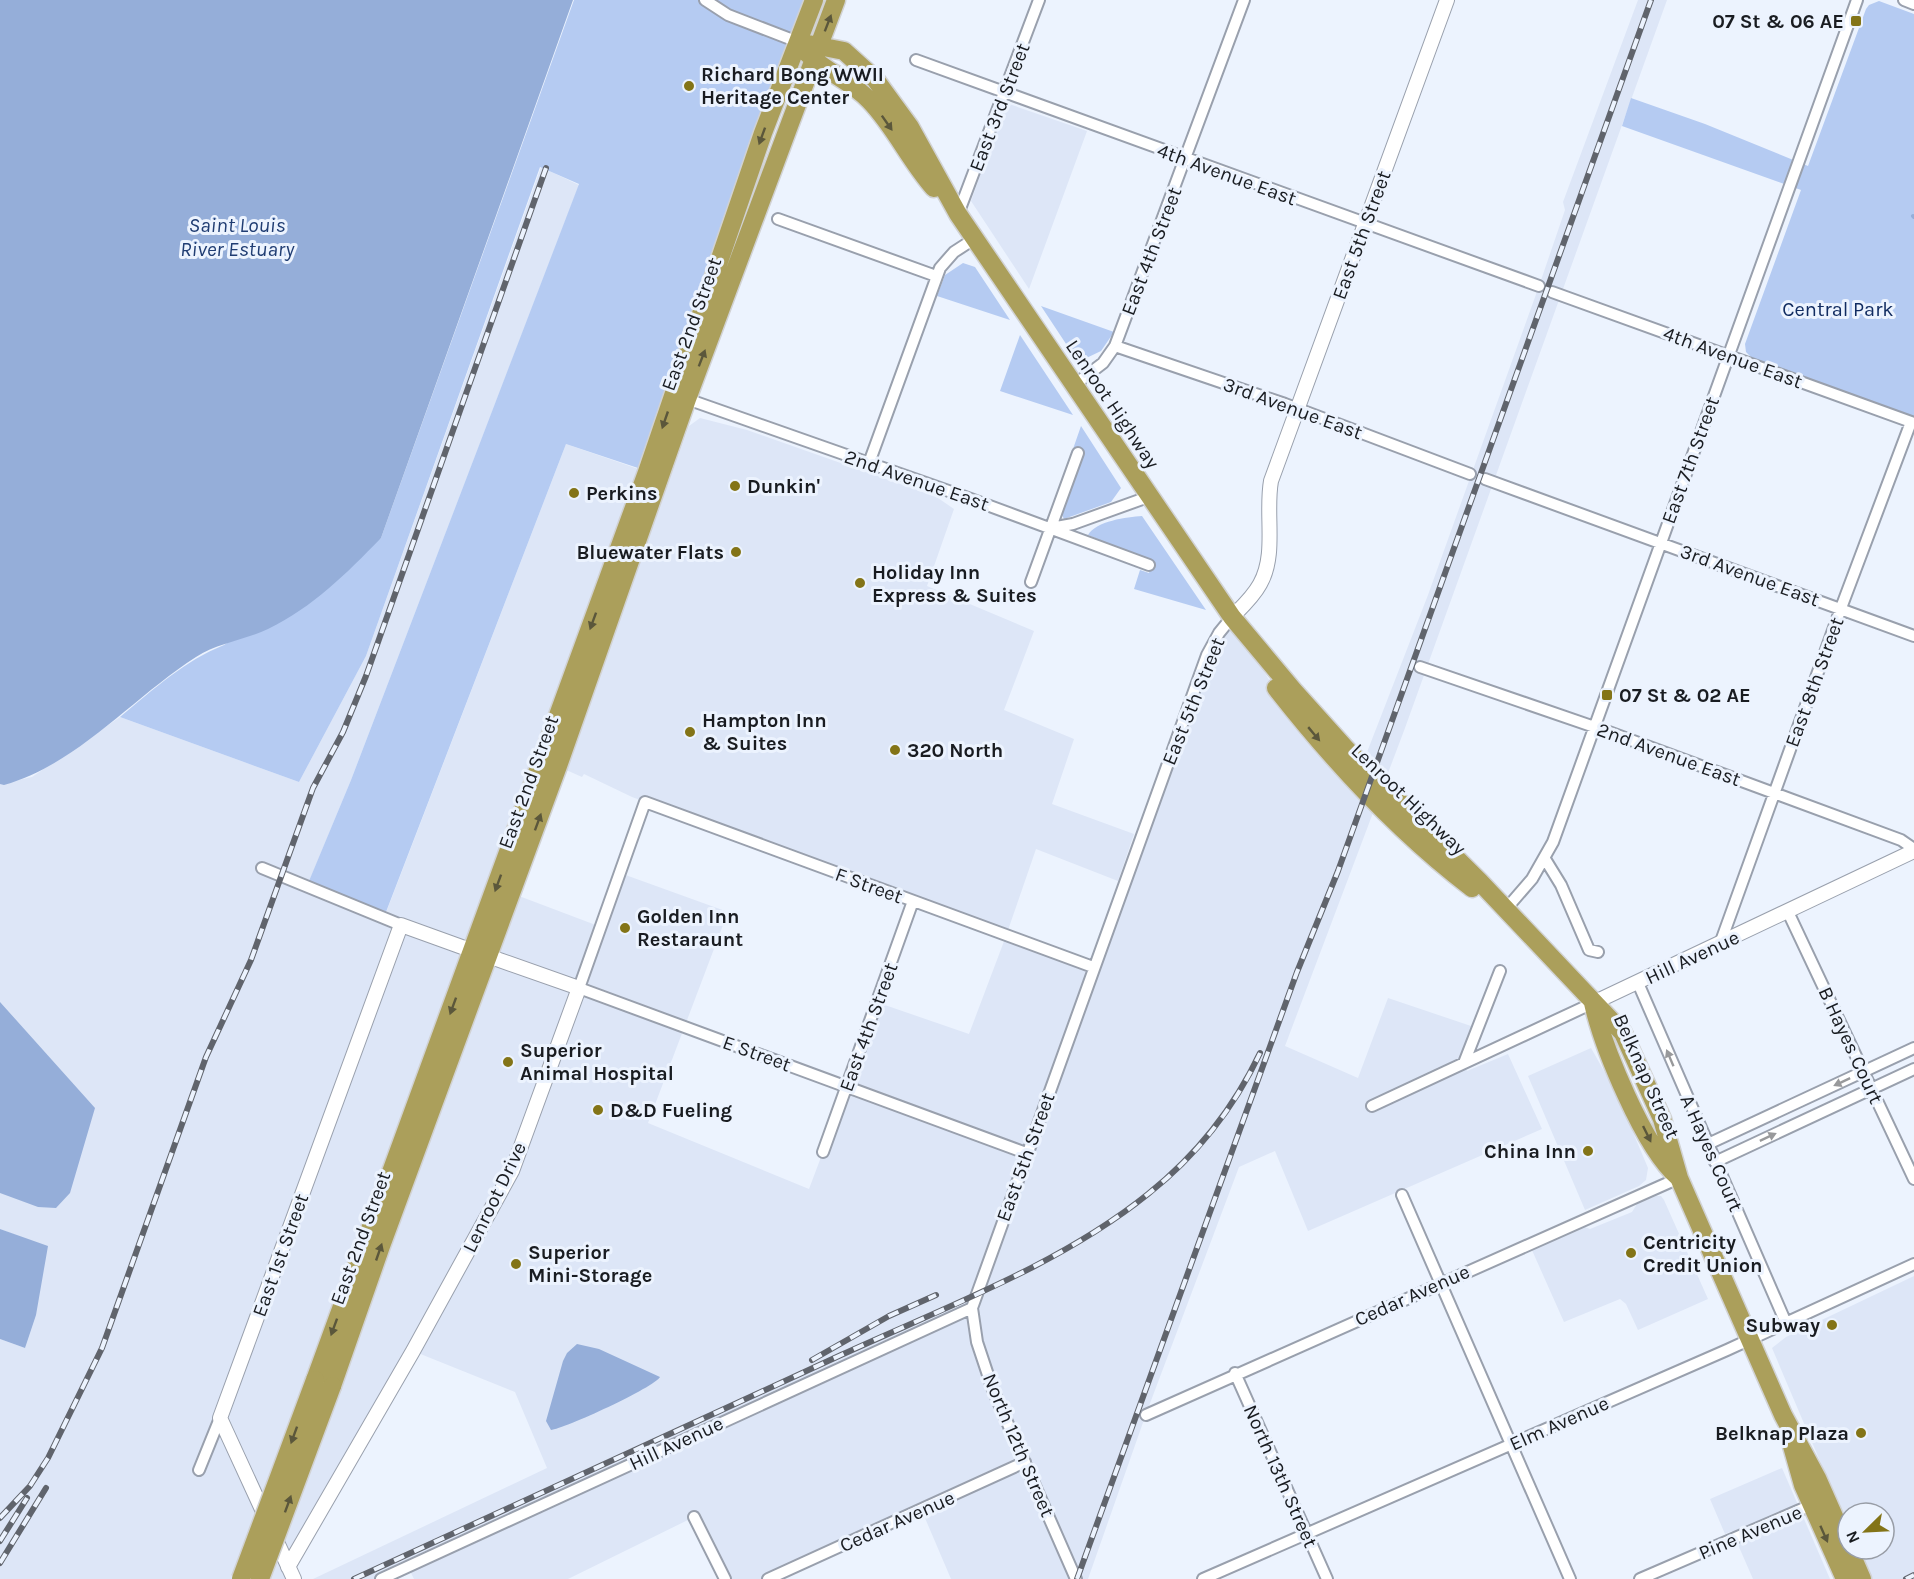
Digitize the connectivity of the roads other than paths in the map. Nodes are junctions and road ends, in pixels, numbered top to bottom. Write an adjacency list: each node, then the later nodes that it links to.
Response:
1 (705, 0): 10 (street)
2 (814, 0): 10 (highway, East 2nd Street)
3 (836, 0): 11 (highway, East 2nd Street, one-way to 3)
4 (1039, 0): 13 (street, East 3rd Street)
5 (1244, 0): 14 (street, East 4th Street)
6 (1448, 0): 17 (street, East 5th Street)
7 (1857, 0): 23 (street, East 7th Street)
8 (1904, 0): 9 (street)
9 (1914, 4)
10 (798, 42): 11 (highway, Lenroot Highway); 25 (highway, East 2nd Street, one-way to 25)
11 (816, 53): 15 (highway, Lenroot Highway); 25 (highway, East 2nd Street, one-way to 11)
12 (916, 60): 13 (street, 4th Avenue East)
13 (1005, 92): 14 (street, 4th Avenue East); 15 (street, East 3rd Street)
14 (1186, 160): 17 (street, 4th Avenue East); 22 (street, East 4th Street)
15 (958, 214): 18 (highway, Lenroot Highway)
16 (778, 219): 19 (street)
17 (1366, 223): 20 (street, 4th Avenue East); 26 (street, East 5th Street)
18 (974, 239): 19 (street); 24 (highway, Lenroot Highway)
19 (936, 276): 29 (street)
20 (1539, 286)
21 (1552, 292): 23 (street, 4th Avenue East)
22 (1115, 345): 24 (street, East 4th Street); 26 (street, 3rd Avenue East)
23 (1728, 356): 27 (street, 4th Avenue East); 34 (street, East 7th Street)
24 (1073, 386): 32 (highway, Lenroot Highway)
25 (681, 396): 29 (street, 2nd Avenue East); 53 (highway, East 2nd Street)
26 (1297, 409): 30 (street, 3rd Avenue East); 38 (street, East 5th Street)
27 (1913, 423): 37 (street, East 8th Street)
28 (1078, 453): 33 (street)
29 (869, 463): 33 (street, 2nd Avenue East)
30 (1470, 474)
31 (1485, 479): 34 (street, 3rd Avenue East)
32 (1148, 497): 33 (street); 38 (highway, Lenroot Highway)
33 (1051, 528): 35 (street, 2nd Avenue East); 36 (street)
34 (1660, 543): 37 (street, 3rd Avenue East); 41 (street, East 7th Street)
35 (1149, 565)
36 (1031, 582)
37 (1841, 608): 39 (street, 3rd Avenue East); 42 (street, East 8th Street)
38 (1232, 617): 48 (highway, Lenroot Highway); 54 (street, East 5th Street)
39 (1914, 636)
40 (1420, 668): 41 (street, 2nd Avenue East)
41 (1593, 726): 42 (street, 2nd Avenue East); 45 (street, East 7th Street)
42 (1774, 793): 44 (street, 2nd Avenue East); 51 (street, East 8th Street)
43 (645, 802): 47 (street, F Street); 57 (street, Lenroot Drive)
44 (1914, 850): 49 (street, Hill Avenue)
45 (1545, 859): 48 (street, East 7th Street); 52 (street)
46 (262, 868): 50 (street, E Street)
47 (913, 902): 54 (street, F Street); 63 (street, East 4th Street)
48 (1506, 909): 58 (highway, Lenroot Highway)
49 (1788, 912): 51 (street, Hill Avenue); 62 (street, B Hayes Court)
50 (401, 925): 53 (street, E Street); 81 (street, East 1st Street)
51 (1720, 944): 56 (street, Hill Avenue)
52 (1598, 952)
53 (480, 953): 57 (street, E Street); 79 (highway, East 2nd Street)
54 (1093, 968): 68 (street, East 5th Street)
55 (1500, 971): 60 (street)
56 (1638, 982): 58 (street, Hill Avenue); 66 (street, A Hayes Court, one-way to 56)
57 (579, 988): 63 (street, E Street); 90 (street, Lenroot Drive)
58 (1593, 1003): 60 (street, Hill Avenue); 70 (highway, Belknap Street)
59 (1914, 1048): 62 (street)
60 (1464, 1063): 65 (street, Hill Avenue)
61 (1914, 1069): 64 (street)
62 (1864, 1072): 64 (street, B Hayes Court); 66 (street, one-way to 66)
63 (846, 1086): 67 (street, East 4th Street); 68 (street, E Street)
64 (1872, 1089): 69 (street, one-way to 64); 71 (street, B Hayes Court)
65 (1372, 1106)
66 (1708, 1144): 69 (street, A Hayes Court)
67 (823, 1152)
68 (1026, 1153): 75 (street, East 5th Street)
69 (1715, 1162): 76 (street, A Hayes Court)
70 (1679, 1178): 74 (street, Cedar Avenue); 77 (highway, Belknap Street)
71 (1914, 1179)
72 (1402, 1195): 74 (street)
73 (1914, 1264): 76 (street, Elm Avenue)
74 (1440, 1282): 78 (street, Cedar Avenue); 82 (street)
75 (972, 1308): 83 (street, North 12th Street); 93 (street, Hill Avenue)
76 (1786, 1323): 77 (street, Elm Avenue)
77 (1750, 1339): 82 (street, Elm Avenue); 85 (highway, Belknap Street)
78 (1236, 1373): 80 (street, Cedar Avenue); 88 (street, North 13th Street)
79 (323, 1383): 91 (highway, East 2nd Street, one-way to 91, bridge); 92 (highway, East 2nd Street, one-way to 79, bridge)
80 (1146, 1414)
81 (220, 1418): 84 (street); 90 (street)
82 (1511, 1444): 88 (street, Elm Avenue); 99 (street)
83 (1025, 1462): 95 (street, Cedar Avenue); 96 (street, North 12th Street)
84 (199, 1470)
85 (1819, 1502): 87 (highway, Belknap Street); 100 (street, Pine Avenue); 101 (highway, Belknap Street, one-way to 101)
86 (694, 1517): 94 (street)
87 (1836, 1529)
88 (1306, 1534): 97 (street, Elm Avenue); 98 (street, North 13th Street)
89 (1854, 1561): 102 (highway, Belknap Street)
90 (291, 1573)
91 (240, 1579)
92 (260, 1579)
93 (381, 1579)
94 (725, 1579)
95 (768, 1579)
96 (1076, 1579)
97 (1203, 1579)
98 (1327, 1579)
99 (1570, 1579)
100 (1640, 1579)
101 (1845, 1579)
102 (1862, 1579)

